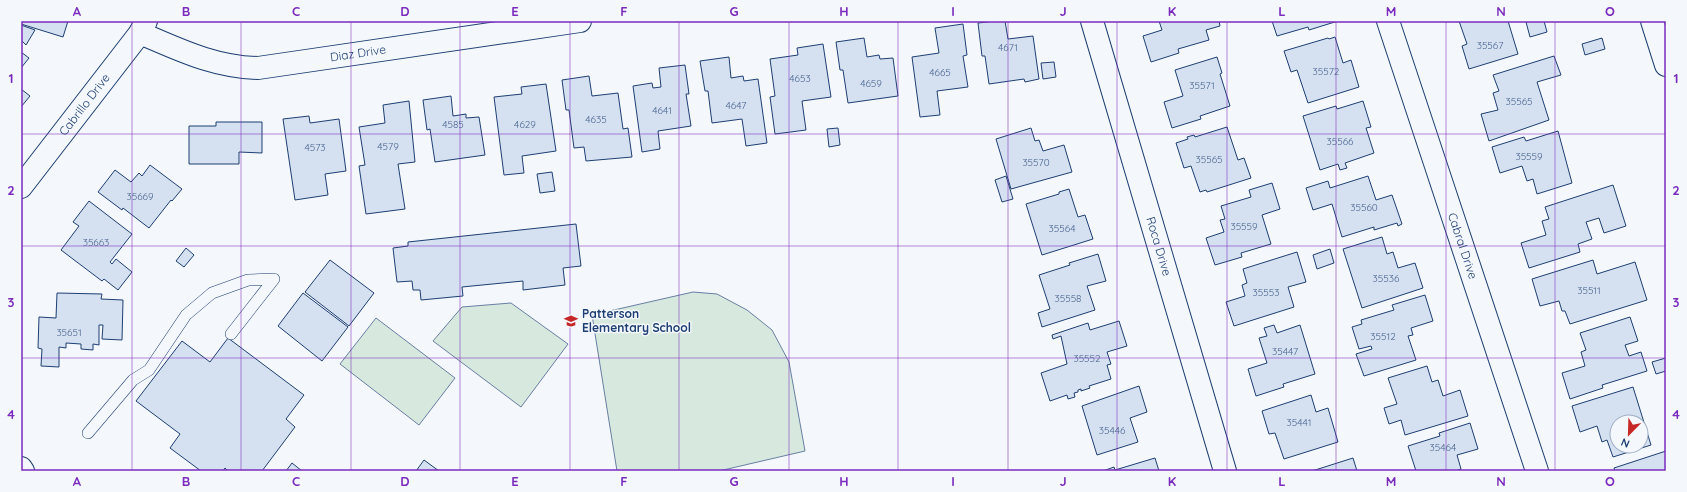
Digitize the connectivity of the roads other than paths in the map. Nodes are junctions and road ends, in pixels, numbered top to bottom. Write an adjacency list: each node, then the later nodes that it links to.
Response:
1 (580, 21): 5 (main road, Diaz Drive)
2 (1092, 21): 12 (main road, Roca Drive)
3 (1388, 21): 13 (main road, Cabral Drive)
4 (1652, 21): 6 (main road)
5 (143, 27): 7 (main road, Cabrillo Drive)
6 (1666, 65)
7 (21, 187)
8 (231, 334): 9 (lane)
9 (88, 433)
10 (21, 468): 11 (main road)
11 (23, 471)
12 (1225, 471)
13 (1537, 471)

